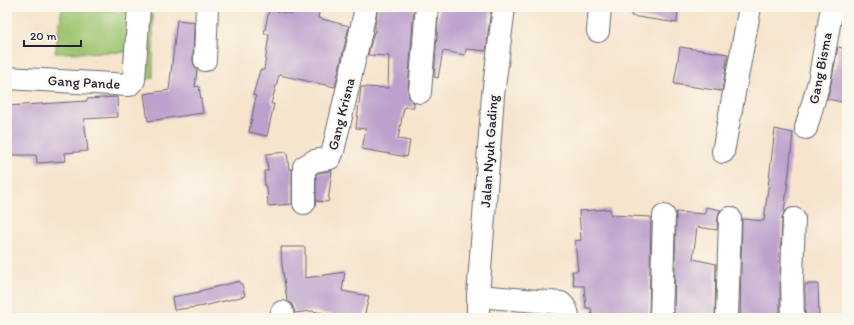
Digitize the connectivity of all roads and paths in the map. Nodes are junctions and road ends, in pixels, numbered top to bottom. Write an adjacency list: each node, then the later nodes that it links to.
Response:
1 (139, 7): 11 (street, Gang Pande)
2 (207, 7): 10 (street)
3 (366, 7): 15 (street, Gang Krisna)
4 (427, 7): 12 (street)
5 (504, 7): 19 (street, Jalan Nyuh Gading)
6 (600, 7): 9 (street)
7 (750, 7): 14 (street)
8 (832, 7): 13 (street, Gang Bisma)
9 (598, 31)
10 (205, 60)
11 (7, 78)
12 (420, 92)
13 (806, 128)
14 (724, 152)
15 (304, 204)
16 (664, 216): 22 (street)
17 (730, 218): 23 (street)
18 (794, 219): 24 (street)
19 (478, 296): 20 (street, Jalan Nyuh Gading); 21 (street)
20 (478, 318)
21 (568, 318)
22 (661, 318)
23 (727, 318)
24 (793, 318)

